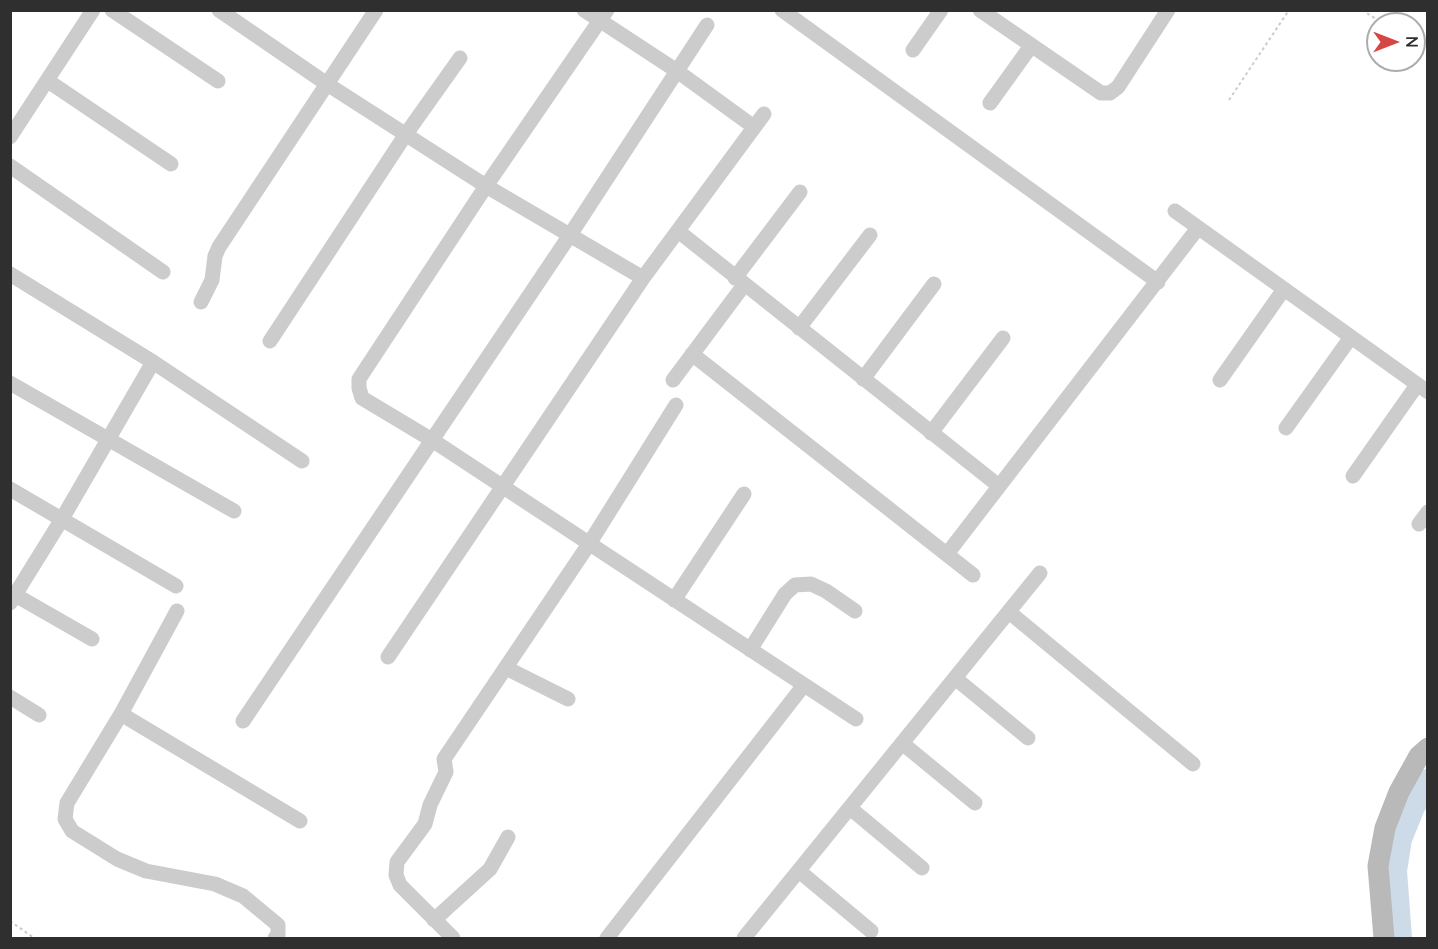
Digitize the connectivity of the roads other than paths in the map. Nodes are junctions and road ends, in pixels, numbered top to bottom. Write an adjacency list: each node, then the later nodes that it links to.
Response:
1 (93, 10): 16 (street)
2 (112, 10): 17 (street)
3 (219, 10): 18 (street)
4 (376, 10): 18 (street)
5 (584, 10): 10 (street)
6 (782, 10): 37 (street)
7 (941, 10): 13 (street)
8 (981, 10): 12 (street)
9 (1168, 10): 12 (street)
10 (604, 16): 15 (street); 26 (street)
11 (707, 25): 15 (street)
12 (1030, 46): 19 (street)
13 (913, 50)
14 (460, 58): 22 (street)
15 (677, 71): 21 (street); 31 (street)
16 (48, 81): 23 (street); 24 (street)
17 (218, 81)
18 (327, 84): 22 (street); 40 (street)
19 (990, 103)
20 (764, 114): 21 (street)
21 (754, 127): 30 (street)
22 (406, 134): 26 (street); 44 (street)
23 (10, 137)
24 (171, 164)
25 (10, 166): 33 (street)
26 (486, 186): 31 (street); 56 (street)
27 (800, 192): 36 (street)
28 (1175, 211): 29 (street)
29 (1198, 228): 37 (street); 39 (street)
30 (678, 231): 35 (street); 36 (street)
31 (570, 235): 35 (street); 56 (street)
32 (870, 235): 41 (street)
33 (163, 272)
34 (10, 274): 46 (street)
35 (643, 278): 60 (street)
36 (739, 281): 41 (street); 45 (street)
37 (1158, 282): 59 (street)
38 (934, 284): 47 (street)
39 (1284, 289): 42 (street); 49 (street)
40 (201, 302)
41 (799, 328): 47 (street)
42 (1351, 337): 51 (street); 53 (street)
43 (1003, 338): 54 (street)
44 (270, 341)
45 (692, 354): 48 (street); 66 (street)
46 (153, 362): 55 (street); 57 (street)
47 (863, 378): 54 (street)
48 (673, 380)
49 (1220, 380)
50 (10, 382): 55 (street)
51 (1423, 388): 58 (street)
52 (676, 405): 65 (street)
53 (1286, 428)
54 (931, 432): 59 (street)
55 (109, 439): 63 (street); 64 (street)
56 (432, 440): 60 (street); 86 (street)
57 (302, 461)
58 (1353, 476)
59 (999, 486): 66 (street)
60 (503, 488): 65 (street); 77 (street)
61 (10, 489): 64 (street)
62 (744, 494): 71 (street)
63 (234, 511)
64 (62, 519): 69 (street); 70 (street)
65 (589, 544): 71 (street); 78 (street)
66 (947, 554): 68 (street)
67 (1040, 573): 74 (street)
68 (973, 575)
69 (176, 586)
70 (12, 597): 75 (street)
71 (674, 600): 76 (street)
72 (177, 611): 83 (street)
73 (855, 611): 76 (street)
74 (1009, 612): 79 (street); 90 (street)
75 (92, 639)
76 (750, 650): 80 (street)
77 (387, 657)
78 (506, 668): 82 (street); 97 (street)
79 (956, 678): 87 (street); 88 (street)
80 (804, 685): 85 (street); 102 (street)
81 (10, 697): 84 (street)
82 (568, 699)
83 (122, 714): 93 (street); 100 (street)
84 (39, 715)
85 (856, 719)
86 (243, 721)
87 (1028, 738)
88 (902, 743): 91 (street); 92 (street)
89 (1428, 748): 103 (street)
90 (1193, 764)
91 (975, 803)
92 (850, 808): 95 (street); 96 (street)
93 (300, 820)
94 (508, 837): 97 (street)
95 (922, 868)
96 (799, 872): 98 (street); 99 (street)
97 (434, 920): 101 (street)
98 (871, 931)
99 (747, 938)
100 (275, 939)
101 (453, 939)
102 (607, 939)
103 (1384, 939)

